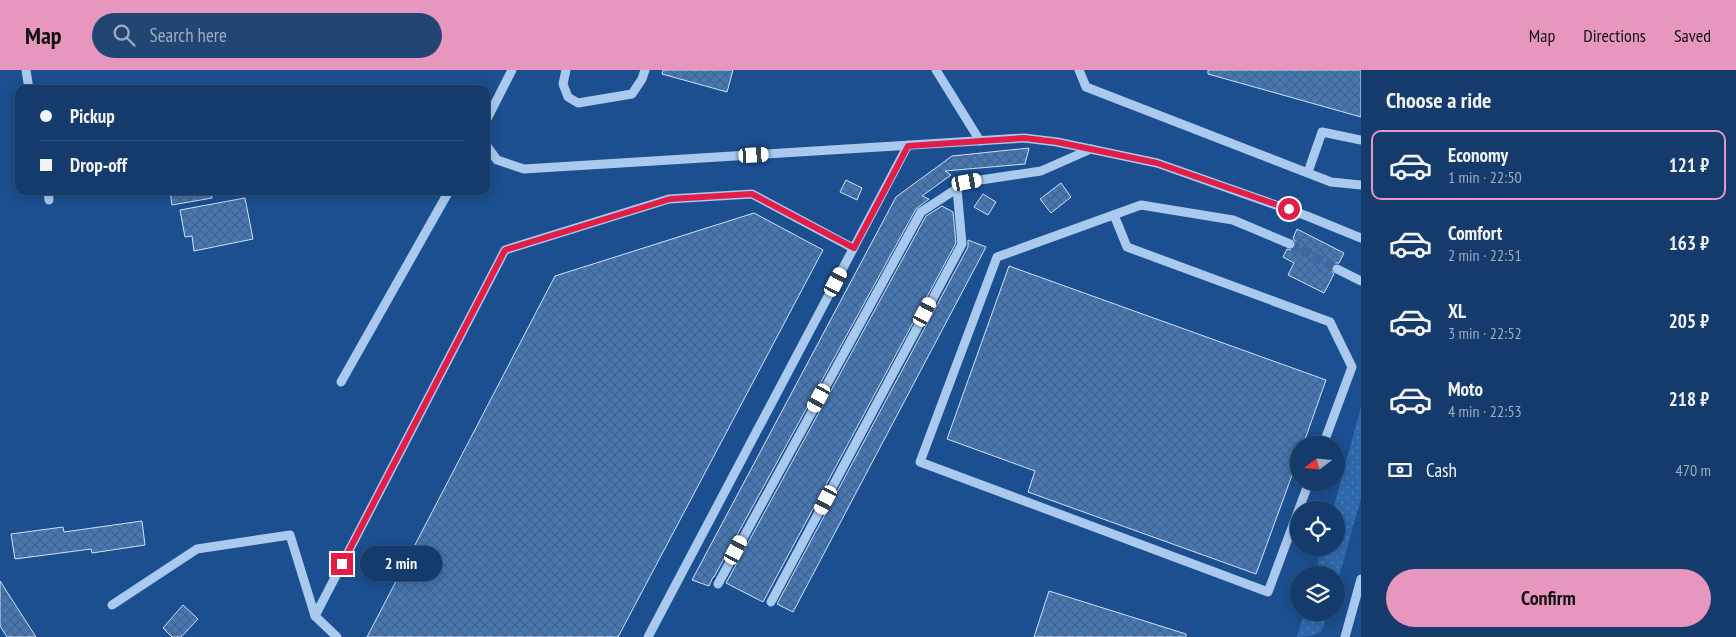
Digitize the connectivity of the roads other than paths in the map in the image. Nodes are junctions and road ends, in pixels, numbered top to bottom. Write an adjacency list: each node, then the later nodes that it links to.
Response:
1 (26, 70): 7 (street)
2 (512, 70): 8 (street)
3 (566, 70): 4 (street)
4 (644, 70)
5 (936, 70): 10 (street)
6 (1079, 70): 14 (street)
7 (28, 85)
8 (490, 113)
9 (1361, 140): 14 (street)
10 (980, 141): 11 (street); 12 (street)
11 (908, 146): 13 (street); 21 (street)
12 (1091, 149): 16 (street); 19 (street)
13 (490, 150)
14 (1308, 172): 15 (street)
15 (1361, 185)
16 (957, 189): 28 (street); 29 (street)
17 (447, 195): 24 (street)
18 (1114, 215): 20 (street); 25 (street); 26 (street)
19 (1361, 238)
20 (1290, 244)
21 (854, 248): 31 (street); 34 (street)
22 (1337, 269): 23 (street)
23 (1361, 281)
24 (341, 382)
25 (1326, 436)
26 (1306, 491)
27 (1361, 579): 32 (street)
28 (718, 584)
29 (771, 602)
30 (112, 605): 31 (street)
31 (315, 616): 33 (street)
32 (1348, 636)
33 (337, 637)
34 (648, 637)

